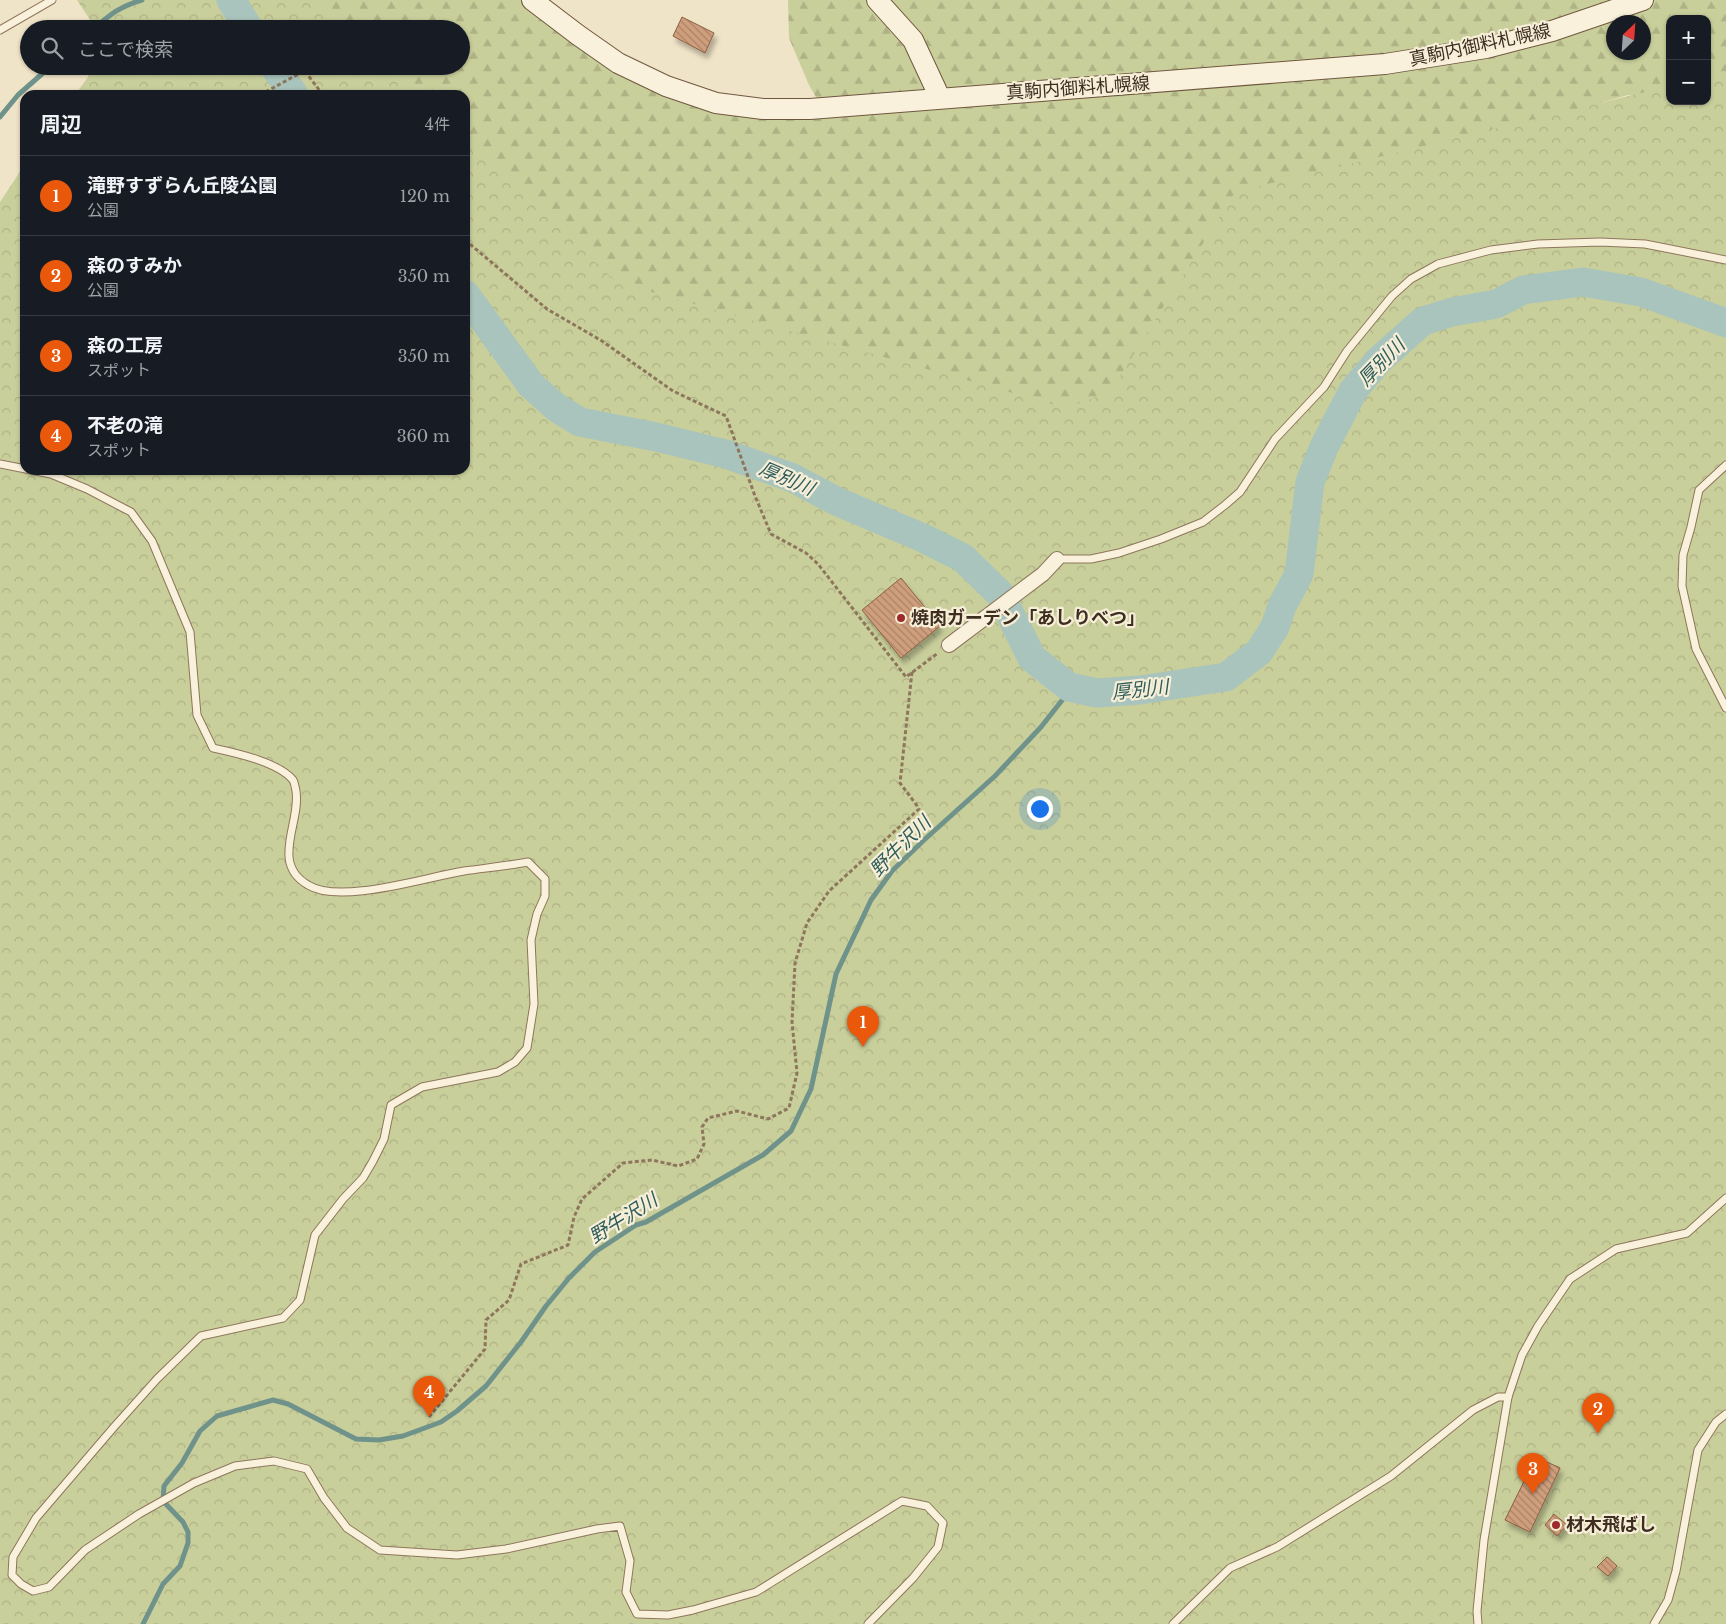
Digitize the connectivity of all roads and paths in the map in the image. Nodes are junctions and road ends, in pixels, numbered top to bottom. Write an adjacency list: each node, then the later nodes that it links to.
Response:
1 (52, 0): 5 (lane)
2 (532, 0): 10 (main road, 真駒内御料札幌線)
3 (877, 0): 10 (main road)
4 (1643, 0): 10 (main road, 真駒内御料札幌線)
5 (0, 30)
6 (297, 75): 8 (path)
7 (307, 75): 9 (path)
8 (269, 90)
9 (319, 90)
10 (940, 98)
11 (470, 244): 19 (path)
12 (1726, 260): 17 (lane)
13 (0, 464): 15 (lane)
14 (1726, 465): 20 (lane)
15 (20, 468)
16 (52, 475): 25 (lane)
17 (1057, 559): 18 (street)
18 (949, 645): 19 (path)
19 (912, 672): 24 (path)
20 (1726, 708)
21 (1726, 1198): 22 (lane)
22 (1508, 1397): 26 (lane); 27 (lane)
23 (1726, 1414): 28 (lane)
24 (430, 1417)
25 (868, 1624)
26 (1173, 1624)
27 (1478, 1624)
28 (1654, 1624)

